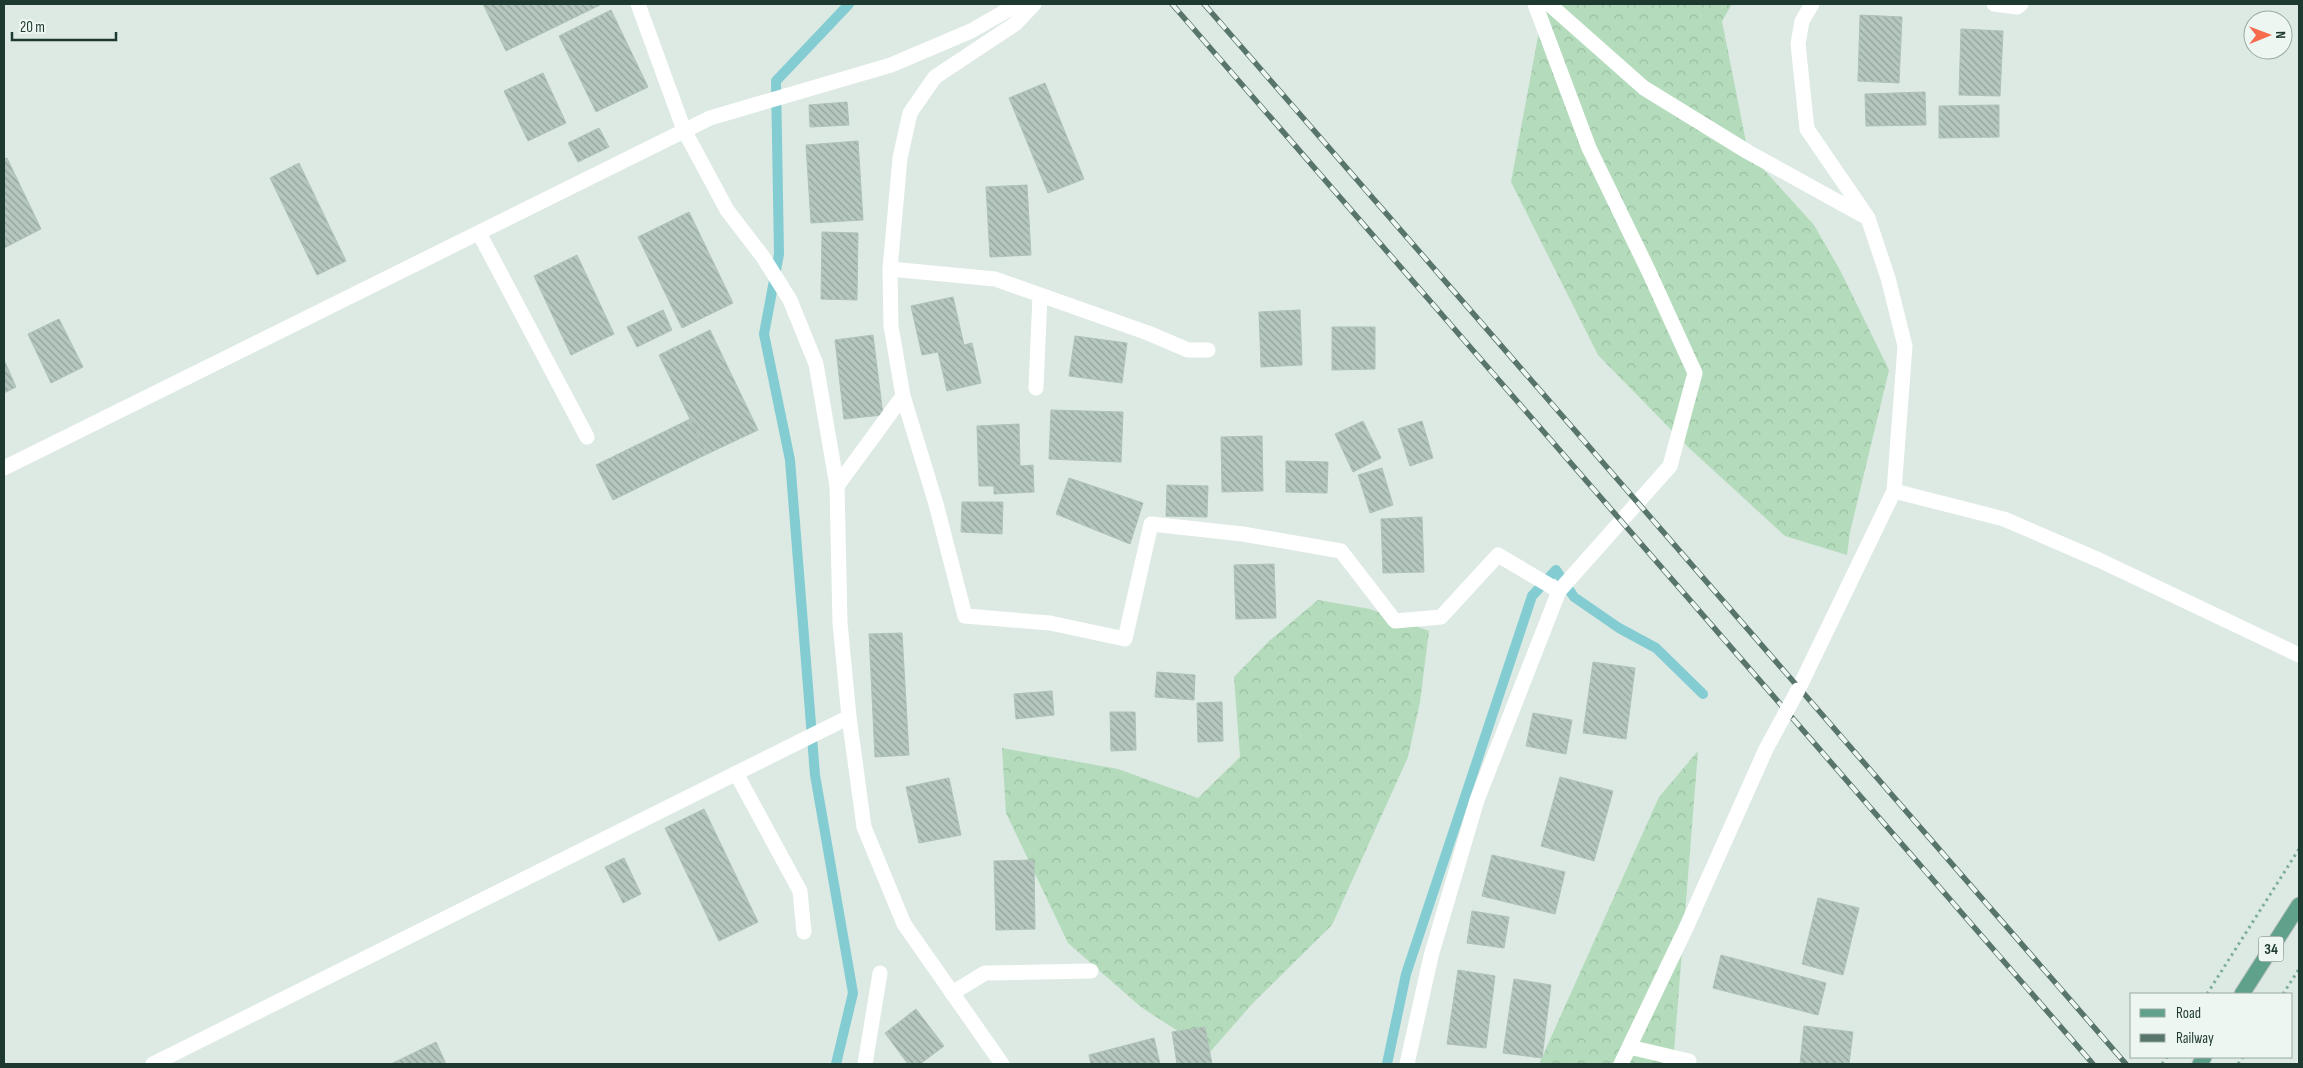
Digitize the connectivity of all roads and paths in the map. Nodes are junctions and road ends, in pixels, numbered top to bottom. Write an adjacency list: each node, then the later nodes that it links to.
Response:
1 (638, 4): 9 (street)
2 (1018, 4): 9 (street)
3 (1034, 4): 12 (street)
4 (1535, 4): 21 (street)
5 (1549, 4): 10 (street)
6 (1812, 4): 10 (street)
7 (1994, 4): 8 (street)
8 (2021, 4)
9 (684, 130): 11 (street); 19 (street)
10 (1868, 218): 20 (street)
11 (479, 233): 17 (street); 18 (street)
12 (890, 269): 13 (street); 16 (street)
13 (1040, 294): 14 (street); 15 (street)
14 (1208, 350)
15 (1036, 388)
16 (903, 396): 19 (street); 21 (street)
17 (587, 437)
18 (4, 468)
19 (837, 486): 23 (street)
20 (1894, 491): 22 (street); 35 (street, bridge)
21 (1559, 590): 40 (street)
22 (2299, 655)
23 (849, 718): 24 (street); 31 (street)
24 (736, 774): 27 (street); 37 (street)
25 (2299, 849): 32 (path)
26 (2299, 904): 33 (main road, 34)
27 (804, 932)
28 (2299, 969): 34 (path)
29 (1091, 971): 31 (street)
30 (880, 973): 38 (street)
31 (952, 993): 39 (street)
32 (2208, 993)
33 (2243, 993)
34 (2284, 993)
35 (1629, 1047): 36 (street); 41 (street)
36 (1689, 1061)
37 (153, 1064)
38 (865, 1064)
39 (1002, 1064)
40 (1407, 1064)
41 (1621, 1064)

